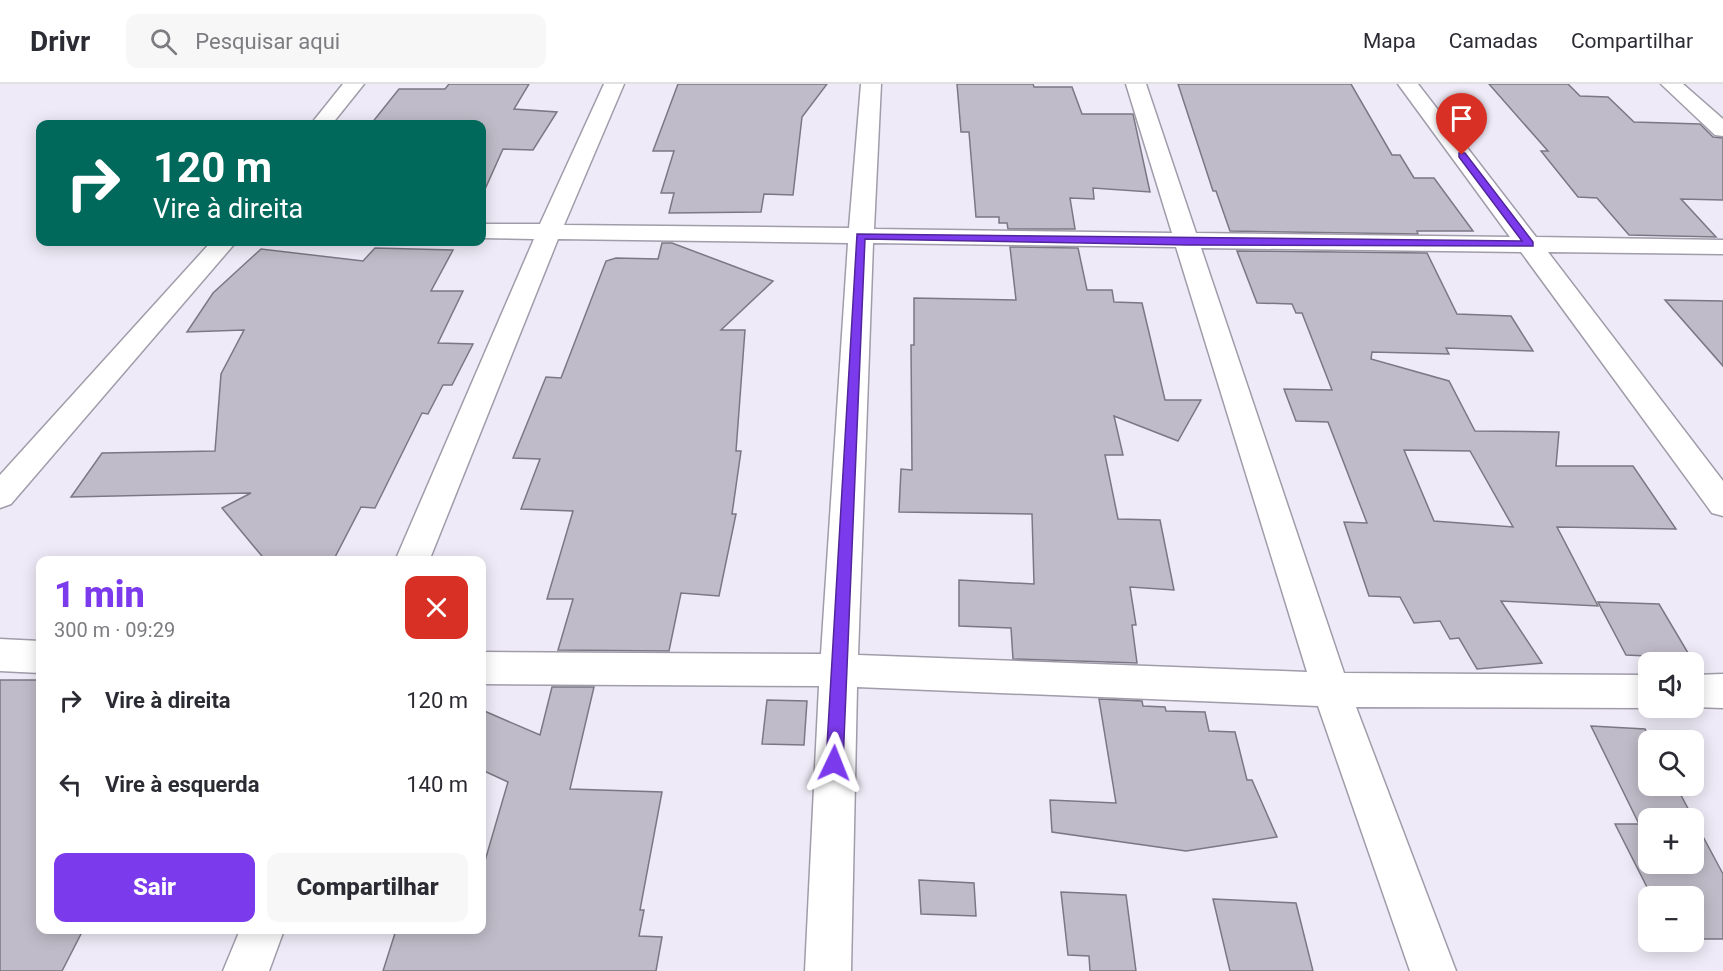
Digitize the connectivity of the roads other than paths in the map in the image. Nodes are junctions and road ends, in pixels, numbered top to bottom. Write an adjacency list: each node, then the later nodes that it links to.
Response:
1 (354, 84): 7 (street)
2 (614, 84): 10 (street)
3 (871, 84): 11 (street)
4 (1136, 84): 12 (street)
5 (1408, 84): 13 (street)
6 (1671, 84): 8 (street)
7 (324, 120)
8 (1723, 130)
9 (486, 231): 10 (street)
10 (548, 234): 11 (street); 18 (street)
11 (860, 236): 12 (street); 22 (street)
12 (1187, 242): 13 (street); 23 (street)
13 (1530, 244): 15 (street); 17 (street)
14 (220, 246): 16 (street)
15 (1723, 248)
16 (0, 496)
17 (1723, 504)
18 (414, 556)
19 (0, 655): 20 (street)
20 (36, 657)
21 (486, 668): 22 (street)
22 (837, 670): 23 (street); 29 (street)
23 (1330, 690): 24 (street); 30 (street)
24 (1638, 691)
25 (1704, 691): 26 (street)
26 (1723, 691)
27 (260, 934): 28 (street)
28 (246, 971)
29 (828, 971)
30 (1433, 971)

